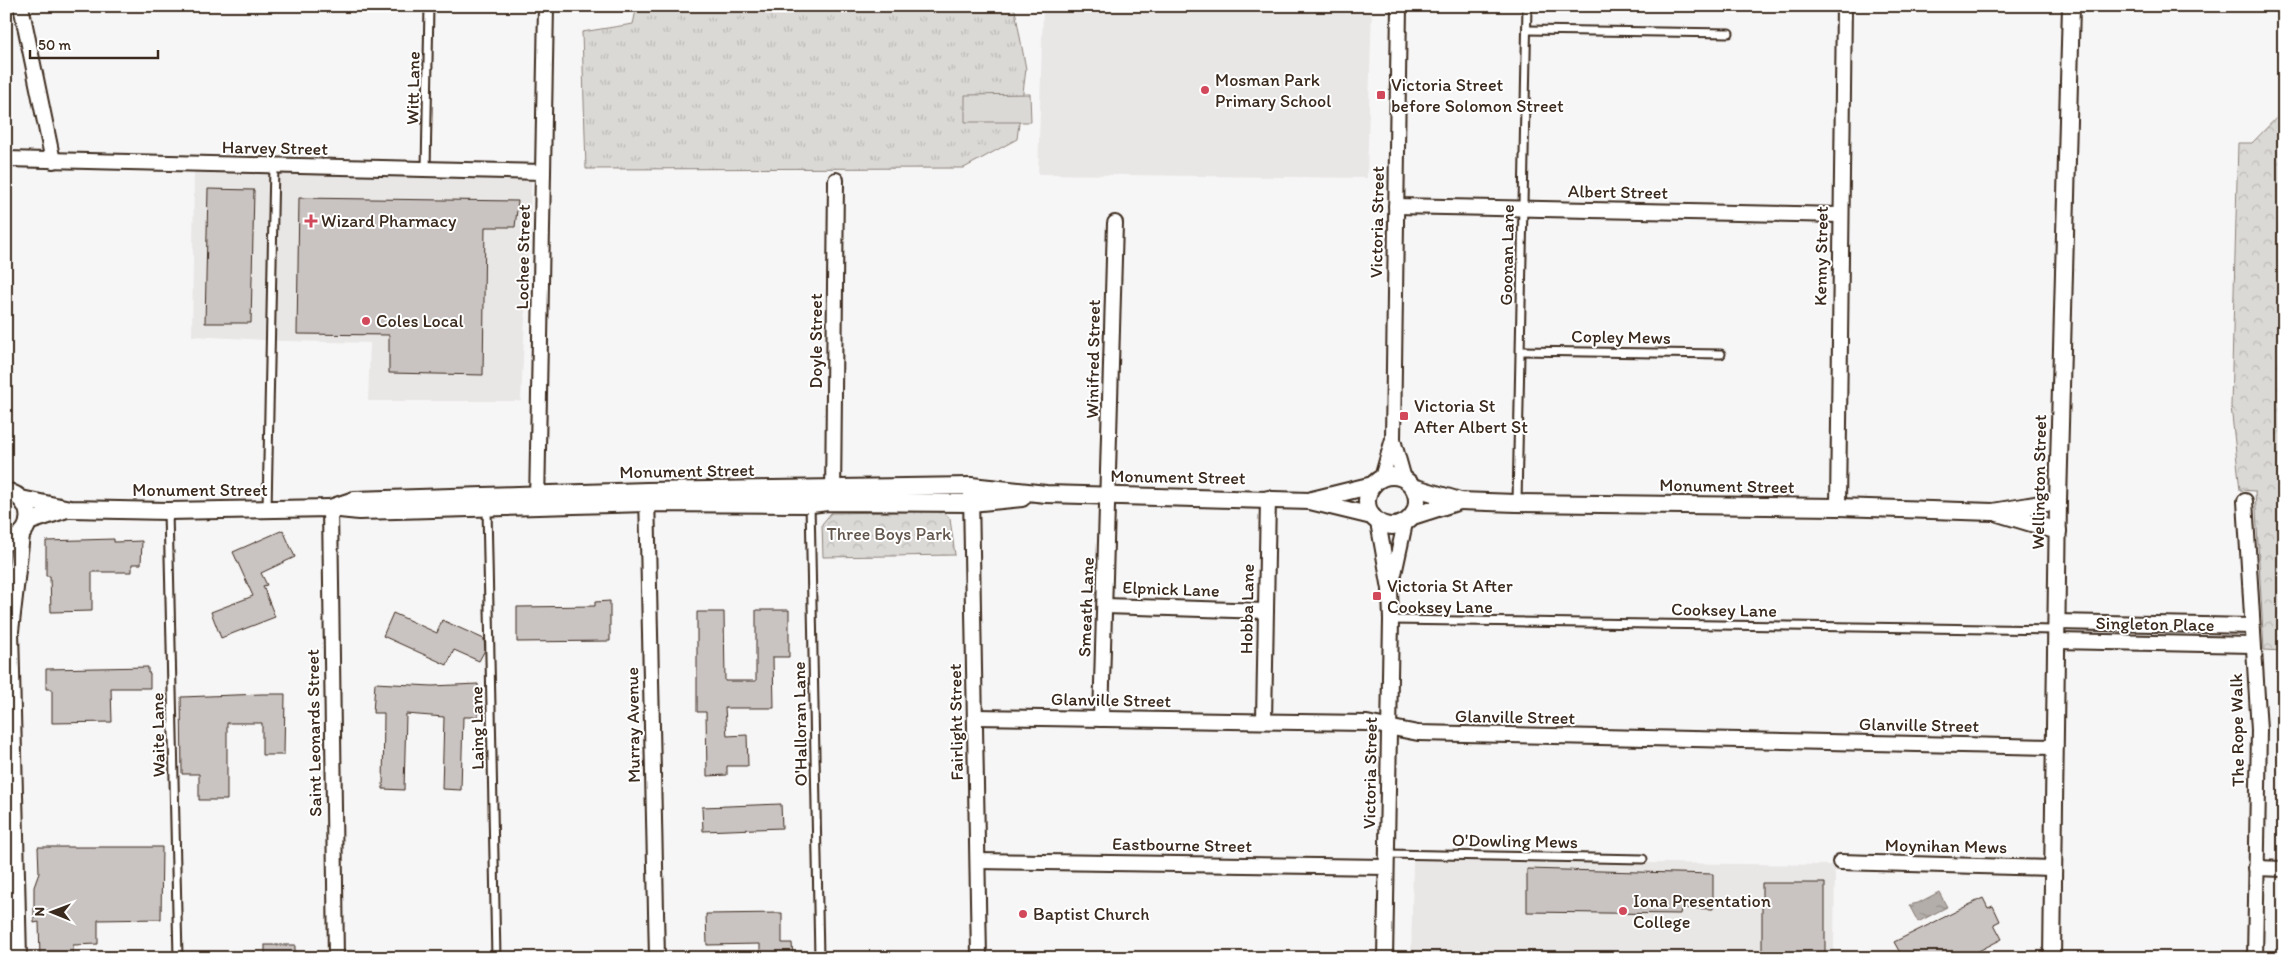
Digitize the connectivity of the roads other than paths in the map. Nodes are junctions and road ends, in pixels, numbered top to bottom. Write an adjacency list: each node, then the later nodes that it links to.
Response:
1 (21, 6): 11 (street)
2 (429, 6): 13 (lane, Witt Lane)
3 (546, 6): 14 (street, Lochee Street)
4 (1399, 6): 16 (street, Victoria Street)
5 (1528, 6): 8 (lane, Goonan Lane)
6 (1844, 6): 18 (street, Kenny Street)
7 (2071, 6): 36 (street, Wellington Street)
8 (1527, 30): 9 (lane); 17 (lane, Goonan Lane)
9 (1729, 33)
10 (6, 159): 11 (street, Harvey Street)
11 (53, 161): 12 (street, Harvey Street)
12 (274, 166): 13 (street, Harvey Street); 44 (lane)
13 (426, 170): 14 (street, Harvey Street)
14 (544, 172): 34 (street, Lochee Street)
15 (836, 180): 28 (street, Doyle Street)
16 (1396, 206): 17 (street, Albert Street); 22 (street, Victoria Street)
17 (1523, 209): 18 (street, Albert Street); 20 (lane, Goonan Lane)
18 (1840, 215): 41 (street, Kenny Street)
19 (1115, 223): 31 (street, Winifred Street)
20 (1521, 351): 21 (lane, Copley Mews); 40 (lane, Goonan Lane)
21 (1721, 354)
22 (1393, 439): 23 (street, Victoria Street); 24 (street, Victoria Street)
23 (1377, 482): 24 (street); 33 (street, Monument Street); 47 (street)
24 (1408, 483): 35 (street, Monument Street); 48 (street)
25 (971, 486): 27 (street, Monument Street); 28 (street, Monument Street); 39 (street, Fairlight Street)
26 (11, 491): 43 (street, Monument Street); 50 (street)
27 (1046, 494): 31 (street, Monument Street); 39 (street, Monument Street)
28 (833, 495): 30 (street, Monument Street); 39 (street, Monument Street)
29 (647, 497): 30 (street, Monument Street); 34 (street, Monument Street); 77 (street, Murray Avenue)
30 (810, 497): 78 (lane, O'Halloran Lane)
31 (1109, 497): 32 (street, Monument Street); 54 (street, Smeath Lane)
32 (1268, 498): 33 (street, Monument Street); 55 (street, Hobba Lane)
33 (1310, 500): 47 (street, Monument Street)
34 (537, 501): 38 (street, Monument Street)
35 (1460, 501): 40 (street, Monument Street); 48 (street, Monument Street)
36 (2058, 501): 46 (street, Monument Street); 49 (street, Wellington Street)
37 (2245, 501): 57 (street, The Rope Walk)
38 (487, 503): 42 (street, Monument Street); 76 (lane, Laing Lane)
39 (971, 503): 61 (street, Fairlight Street)
40 (1516, 503): 41 (street, Monument Street)
41 (1838, 507): 46 (street, Monument Street)
42 (330, 508): 44 (street, Monument Street); 75 (street, Saint Leonards Street)
43 (70, 509): 45 (street, Monument Street); 50 (street, Monument Street)
44 (267, 509): 45 (street, Monument Street)
45 (168, 511): 74 (lane, Waite Lane)
46 (1993, 512): 49 (street, Monument Street)
47 (1375, 519): 48 (street); 52 (street, Victoria Street)
48 (1409, 520): 52 (street, Victoria Street)
49 (2058, 532): 59 (street, Wellington Street)
50 (19, 533): 53 (street)
51 (6, 579): 53 (street)
52 (1390, 589): 56 (street, Victoria Street)
53 (12, 605): 58 (street)
54 (1105, 606): 55 (street, Elpnick Lane); 62 (street, Smeath Lane)
55 (1266, 611): 63 (street, Hobba Lane)
56 (1391, 620): 59 (lane, Cooksey Lane); 64 (street, Victoria Street)
57 (2252, 626): 59 (street, Singleton Place); 60 (street, The Rope Walk)
58 (8, 631): 73 (street)
59 (2056, 631): 60 (street, Singleton Place); 65 (street, Wellington Street)
60 (2253, 645): 71 (street, The Rope Walk)
61 (975, 717): 62 (street, Glanville Street); 68 (street, Fairlight Street)
62 (1101, 719): 63 (street, Glanville Street)
63 (1264, 721): 64 (street, Glanville Street)
64 (1390, 727): 65 (street, Glanville Street); 67 (street, Victoria Street)
65 (2054, 747): 70 (street, Wellington Street)
66 (1643, 859): 67 (lane, O'Dowling Mews)
67 (1386, 860): 68 (street, Eastbourne Street); 80 (street, Victoria Street)
68 (978, 861): 79 (street, Fairlight Street)
69 (1840, 862): 70 (street, Moynihan Mews)
70 (2052, 868): 81 (street, Wellington Street)
71 (2256, 868): 72 (street); 82 (street, The Rope Walk)
72 (2284, 869)
73 (18, 958)
74 (178, 958)
75 (336, 958)
76 (496, 958)
77 (657, 958)
78 (819, 958)
79 (979, 958)
80 (1385, 958)
81 (2052, 958)
82 (2255, 958)

